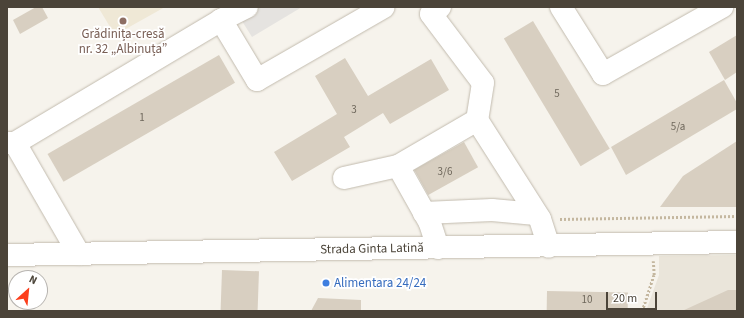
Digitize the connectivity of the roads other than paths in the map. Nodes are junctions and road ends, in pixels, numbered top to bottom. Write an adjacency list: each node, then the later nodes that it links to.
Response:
1 (247, 7): 6 (street)
2 (384, 7): 6 (street)
3 (561, 7): 4 (street)
4 (722, 7)
5 (430, 9): 7 (street)
6 (221, 20): 8 (street)
7 (477, 120): 9 (street); 12 (street)
8 (11, 143): 16 (street)
9 (398, 166): 10 (street); 11 (street)
10 (344, 178)
11 (424, 213): 12 (street); 15 (street)
12 (538, 216): 14 (street)
13 (737, 242): 14 (street, Strada Ginta Latină)
14 (549, 247): 15 (street, Strada Ginta Latină)
15 (438, 248): 16 (street, Strada Ginta Latină)
16 (79, 254): 17 (street, Strada Ginta Latină)
17 (7, 255)

